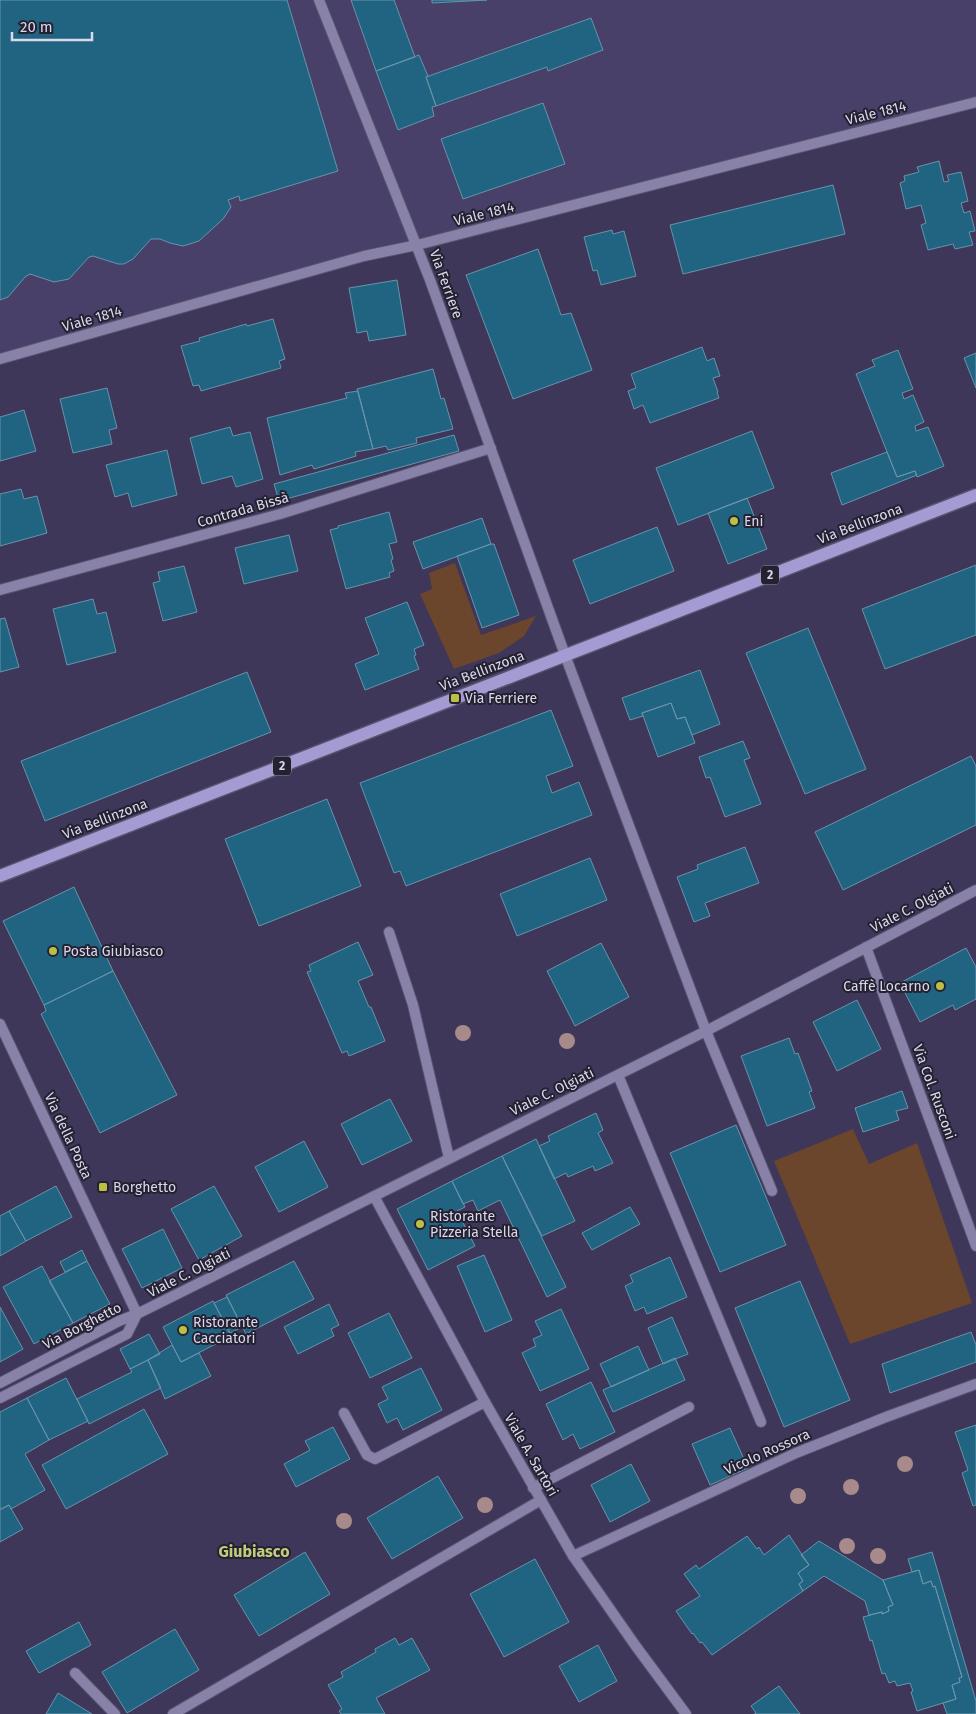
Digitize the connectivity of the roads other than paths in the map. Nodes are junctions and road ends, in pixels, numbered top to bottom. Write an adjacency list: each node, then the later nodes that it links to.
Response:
1 (319, 0): 3 (street, Via Ferriere)
2 (976, 102): 3 (street, Viale 1814)
3 (417, 245): 4 (street, Viale 1814); 5 (street, Via Ferriere)
4 (0, 359)
5 (491, 448): 7 (street, Contrada Bissà); 8 (street, Via Ferriere)
6 (976, 496): 8 (main road, Via Bellinzona / 2)
7 (0, 590)
8 (565, 655): 9 (main road, Via Bellinzona / 2); 14 (street, Via Ferriere)
9 (0, 876)
10 (976, 890): 12 (street, Viale C. Olgiati)
11 (389, 932): 16 (street)
12 (866, 947): 14 (street, Viale C. Olgiati); 19 (street, Via Col. Rusconi)
13 (0, 1024): 20 (street, Via della Posta)
14 (706, 1031): 15 (street, Viale C. Olgiati); 17 (street, Via Ferriere)
15 (618, 1075): 16 (street, Viale C. Olgiati); 27 (street)
16 (449, 1158): 18 (street, Viale C. Olgiati)
17 (772, 1191)
18 (374, 1196): 20 (street, Viale C. Olgiati); 24 (street, Viale A. Sartori)
19 (976, 1246)
20 (137, 1314): 21 (street, Via Borghetto); 23 (street, Via Borghetto)
21 (0, 1383)
22 (976, 1384): 30 (street, Vicolo Rossora)
23 (0, 1398)
24 (485, 1402): 26 (street); 28 (street, Viale A. Sartori)
25 (689, 1407): 28 (street)
26 (344, 1413)
27 (761, 1422)
28 (534, 1488): 29 (street, Viale A. Sartori)
29 (541, 1500): 30 (street, Viale A. Sartori); 33 (street)
30 (573, 1556): 34 (street, Viale A. Sartori)
31 (75, 1673): 32 (street)
32 (115, 1714)
33 (173, 1714)
34 (686, 1714)

